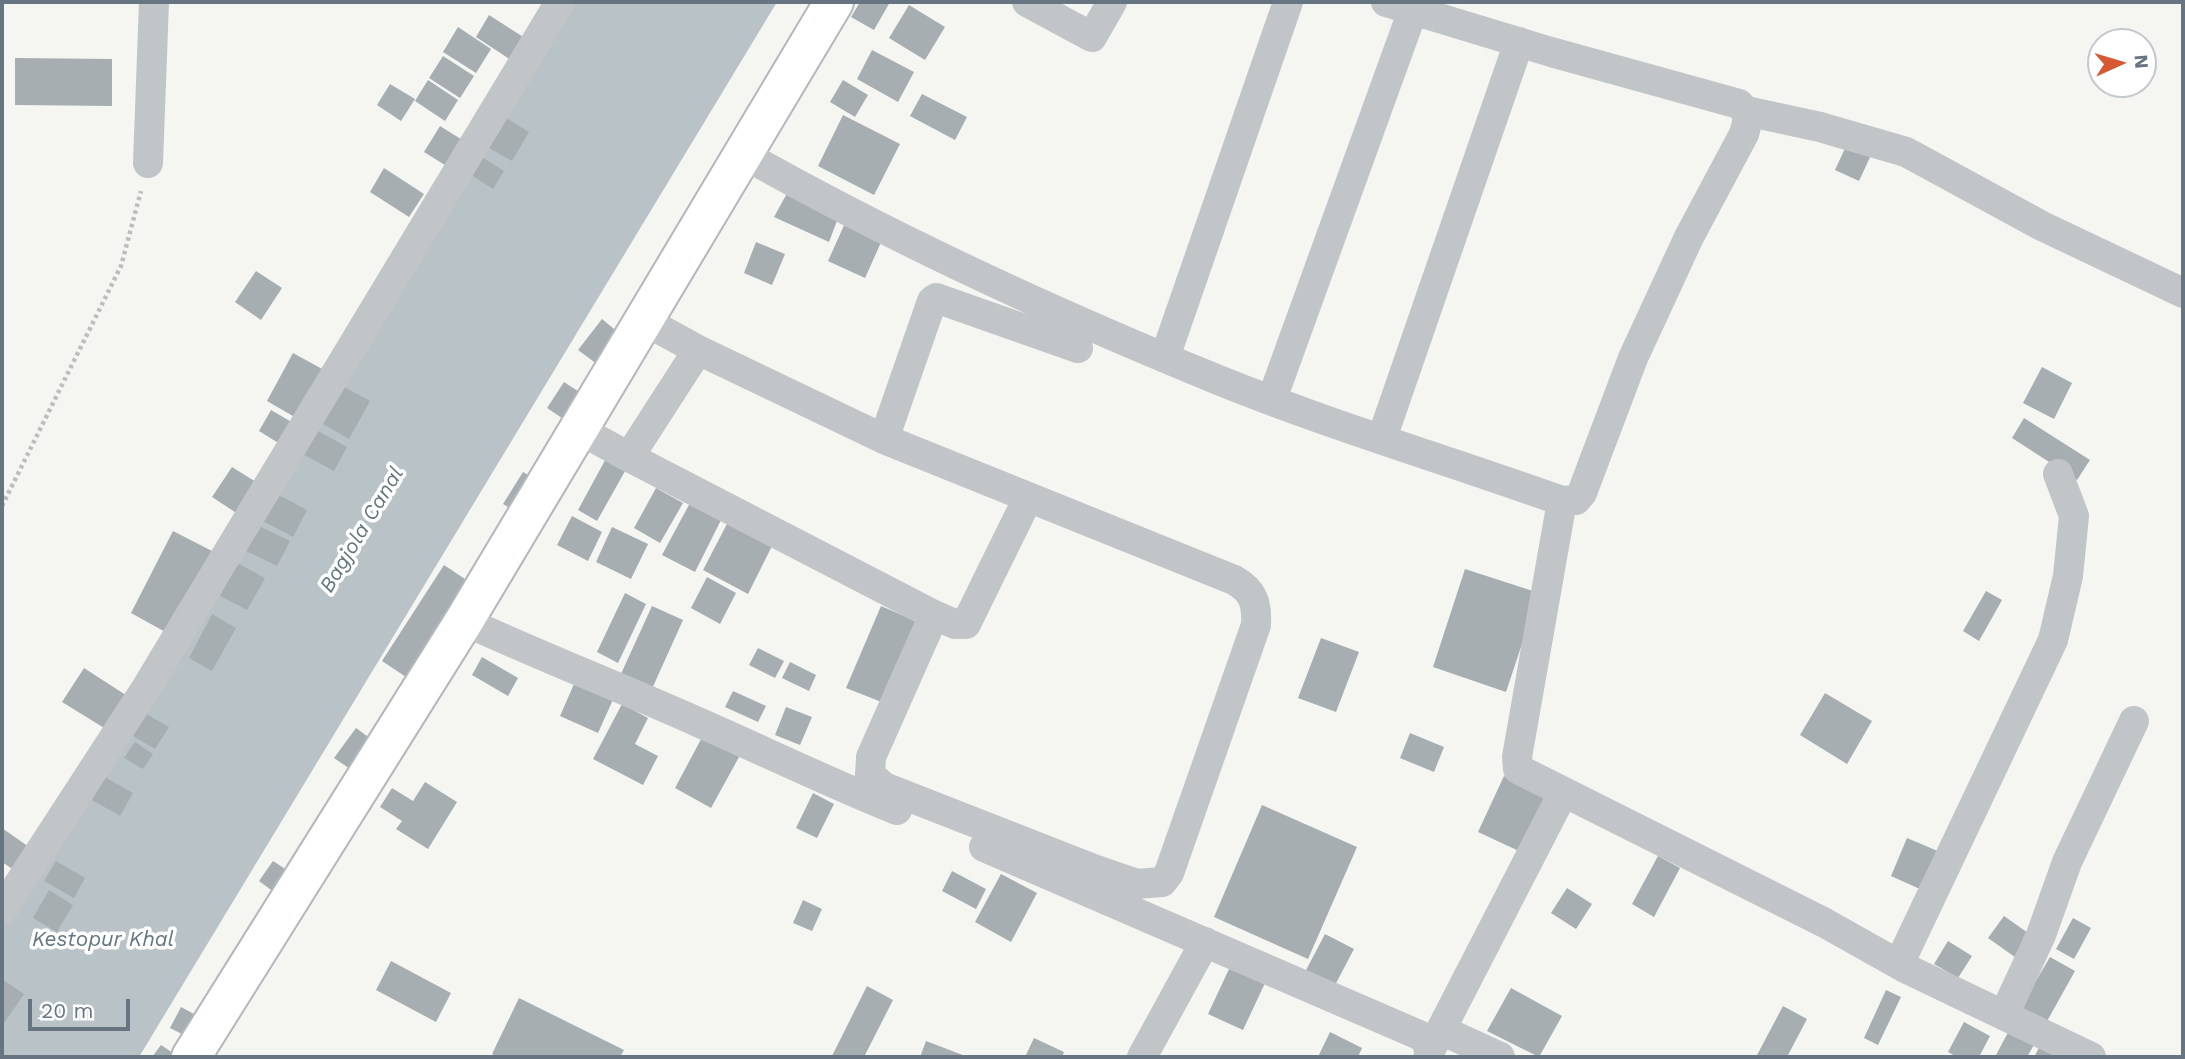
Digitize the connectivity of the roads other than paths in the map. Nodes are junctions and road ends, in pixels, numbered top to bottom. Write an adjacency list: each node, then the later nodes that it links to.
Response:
1 (154, 2): 11 (street)
2 (560, 2): 29 (street)
3 (834, 2): 10 (street)
4 (1027, 2): 5 (street)
5 (1112, 2)
6 (1288, 2): 16 (street)
7 (1400, 6): 8 (street); 17 (street)
8 (1519, 43): 9 (street); 19 (street)
9 (1746, 111): 12 (street); 24 (street)
10 (743, 154): 13 (street); 16 (street)
11 (148, 163)
12 (2183, 293)
13 (643, 320): 15 (street); 18 (street)
14 (1078, 348): 20 (street)
15 (698, 350): 20 (street); 21 (street)
16 (1165, 357): 17 (street)
17 (1272, 399): 19 (street)
18 (578, 429): 21 (street); 26 (street)
19 (1382, 438): 24 (street)
20 (884, 439): 23 (street)
21 (629, 457): 25 (street)
22 (2058, 474): 31 (street)
23 (1028, 498): 25 (street); 25 (street)
24 (1562, 501): 28 (street)
25 (934, 615)
26 (464, 621): 30 (street); 35 (street)
27 (2134, 721): 32 (street)
28 (1563, 793): 31 (street); 33 (street)
29 (2, 910)
30 (1205, 942): 33 (street); 36 (street)
31 (1899, 964): 32 (street)
32 (2004, 1015): 34 (street)
33 (1434, 1046): 37 (street)
34 (2085, 1056)
35 (191, 1057)
36 (1142, 1057)
37 (1500, 1057)

